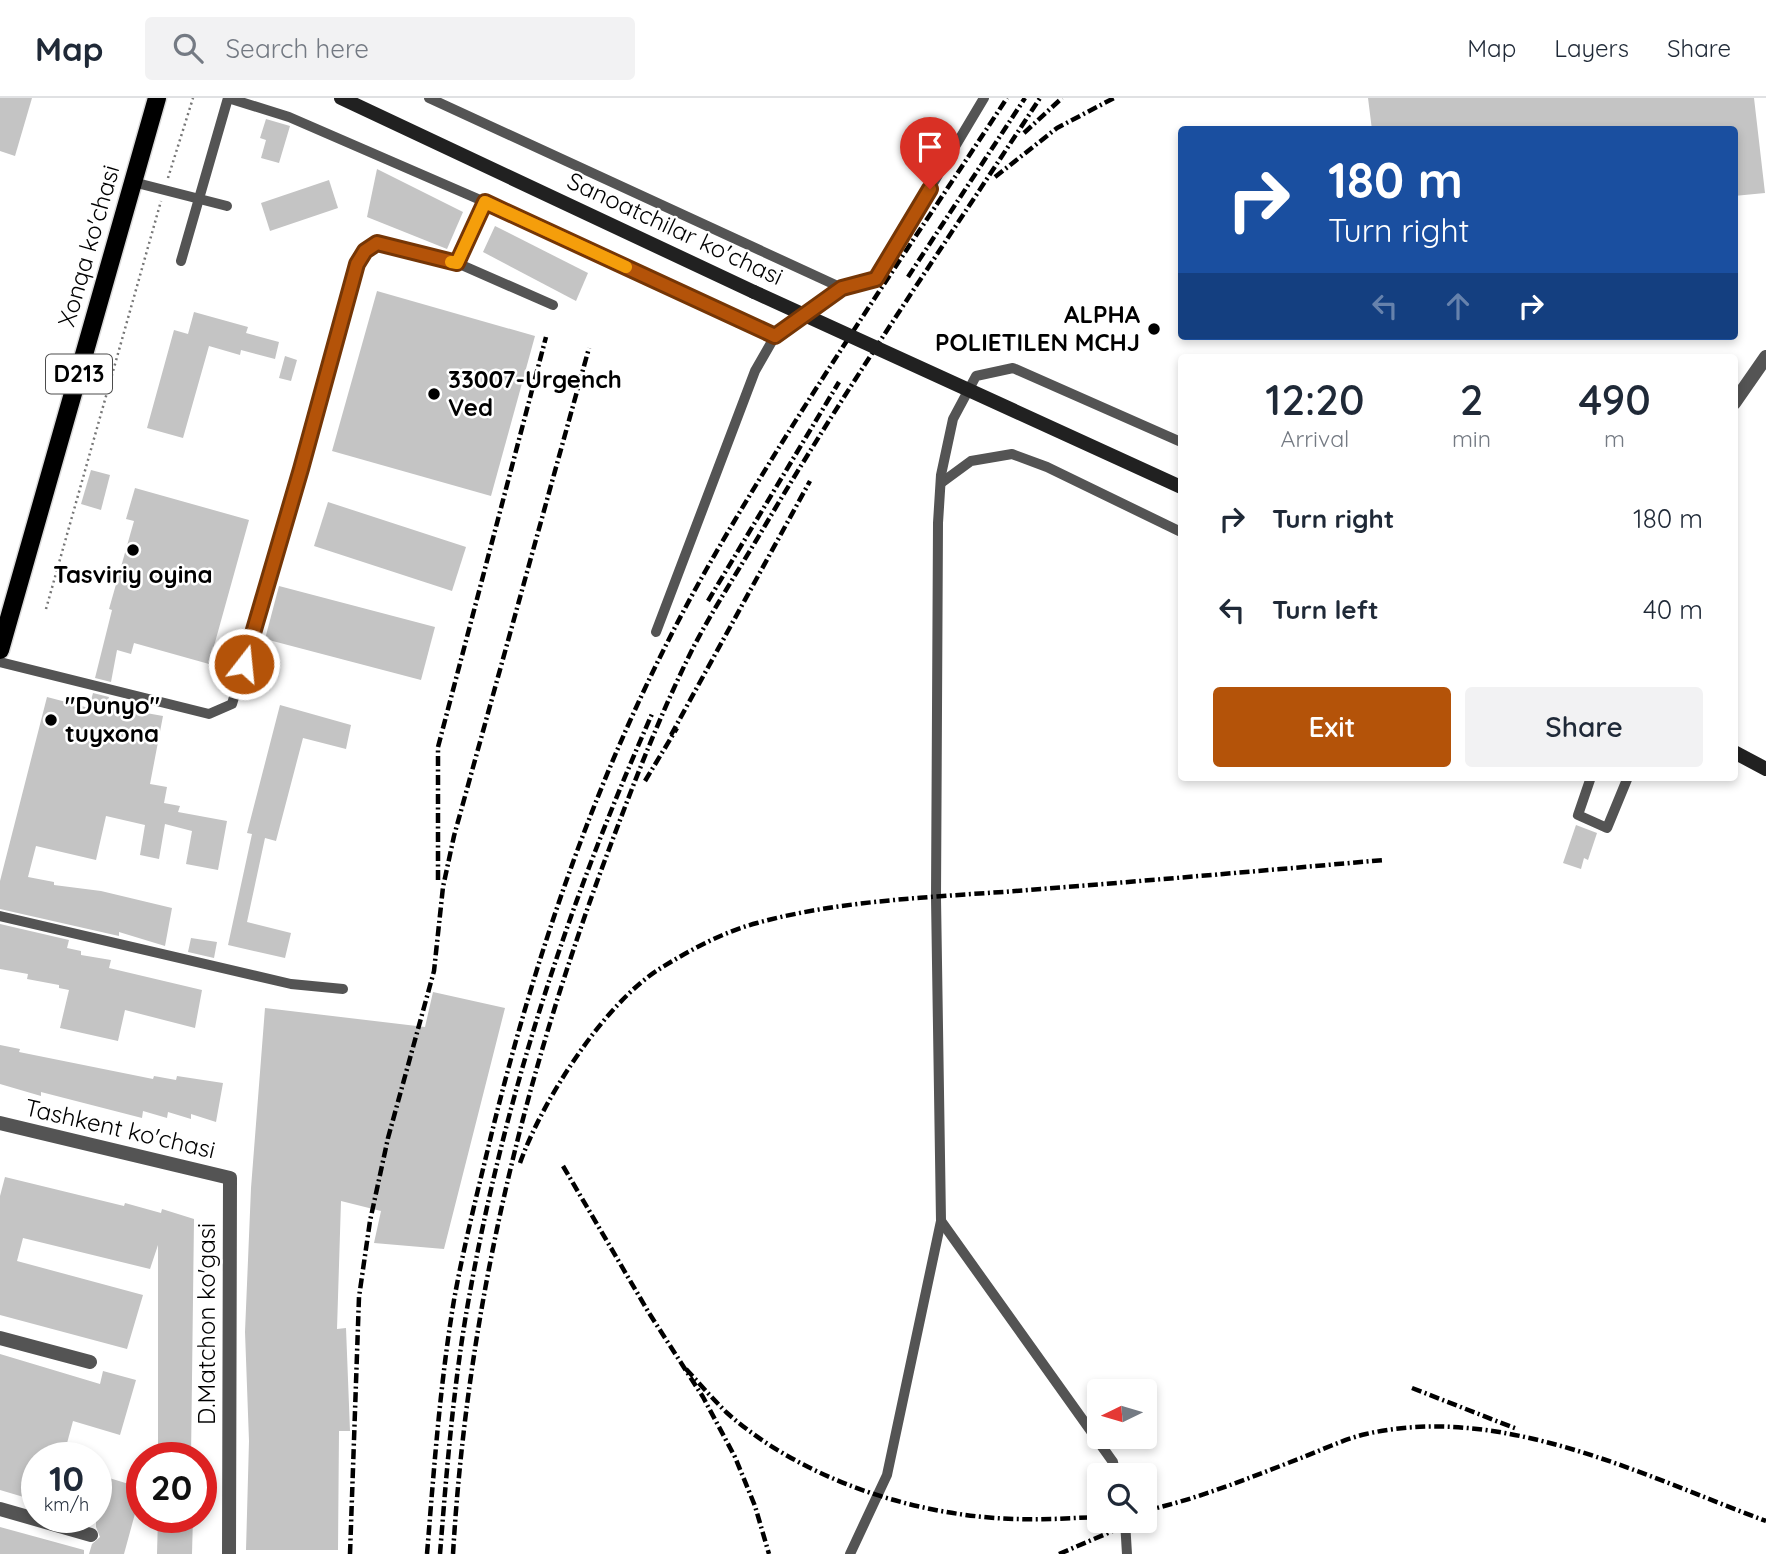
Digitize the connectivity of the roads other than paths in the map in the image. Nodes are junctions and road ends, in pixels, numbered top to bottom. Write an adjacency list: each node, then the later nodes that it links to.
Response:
1 (157, 98): 6 (main road, Xonqa ko'chasi / D213)
2 (228, 98): 7 (lane); 8 (lane)
3 (341, 98): 19 (main road, Sanoatchilar ko'chasi, bridge)
4 (429, 98): 12 (lane)
5 (984, 98): 12 (lane)
6 (133, 182): 7 (lane); 22 (main road, Xonqa ko'chasi / D213)
7 (199, 199): 9 (lane); 10 (lane)
8 (485, 202): 11 (lane); 14 (lane)
9 (227, 206)
10 (181, 261)
11 (457, 263): 13 (lane); 23 (lane)
12 (842, 288): 14 (lane)
13 (553, 305)
14 (775, 336): 21 (lane)
15 (1766, 357): 16 (street)
16 (1738, 397)
17 (1178, 441): 18 (lane)
18 (941, 483): 20 (lane); 32 (lane)
19 (1178, 486)
20 (1178, 531)
21 (656, 632)
22 (0, 650)
23 (0, 662)
24 (1738, 756): 25 (main road)
25 (1763, 767)
26 (1590, 781): 27 (lane)
27 (1626, 781)
28 (0, 916): 29 (lane)
29 (343, 989)
30 (0, 1123): 31 (street, Tashkent ko'chasi)
31 (230, 1178): 39 (street, D.Matchon ko'gasi)
32 (940, 1221): 35 (lane); 40 (lane)
33 (0, 1338): 34 (street)
34 (90, 1362)
35 (1113, 1463)
36 (0, 1509): 38 (street)
37 (1126, 1533): 41 (lane)
38 (91, 1535)
39 (229, 1554)
40 (850, 1554)
41 (1127, 1554)

